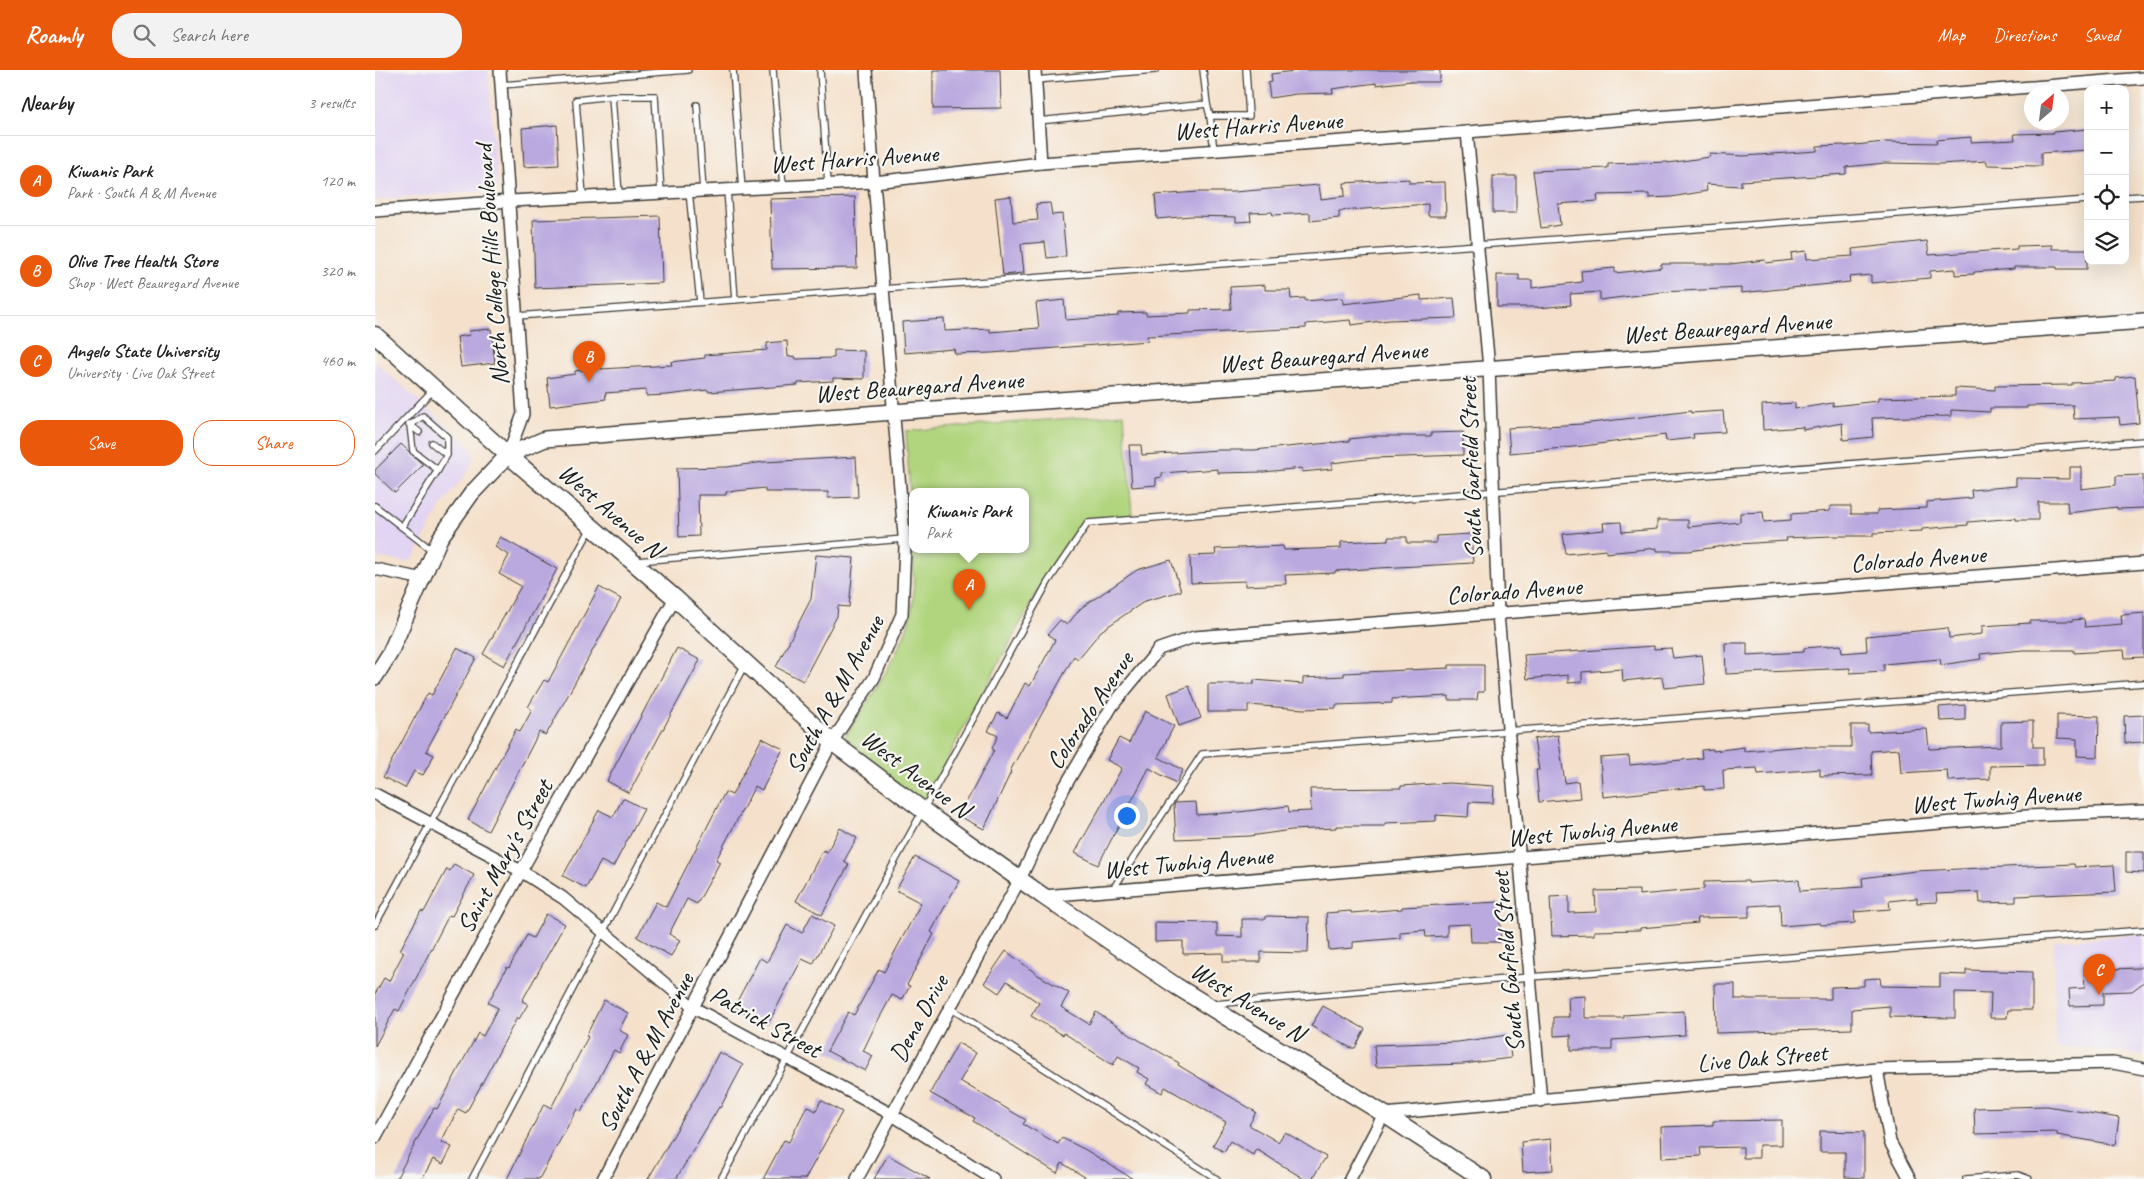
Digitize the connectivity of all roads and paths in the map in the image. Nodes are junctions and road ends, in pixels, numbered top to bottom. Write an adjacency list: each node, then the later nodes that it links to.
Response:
1 (500, 70): 12 (street, North College Hills Boulevard)
2 (688, 70): 12 (lane)
3 (733, 70): 24 (lane)
4 (773, 70): 23 (lane)
5 (820, 70): 22 (lane)
6 (867, 70): 21 (street, South A & M Avenue)
7 (1155, 70): 10 (lane)
8 (1203, 70): 15 (lane)
9 (1246, 70): 16 (lane)
10 (1035, 75): 17 (street)
11 (2144, 78): 18 (street, West Harris Avenue)
12 (501, 85): 33 (street, North College Hills Boulevard)
13 (612, 96): 28 (lane); 29 (lane); 31 (lane)
14 (697, 104): 27 (lane)
15 (1207, 104): 16 (lane); 17 (lane)
16 (1210, 116): 19 (lane)
17 (1038, 121): 20 (street)
18 (1467, 132): 19 (street, West Harris Avenue); 36 (street, South Garfield Street)
19 (1214, 150): 20 (street, West Harris Avenue)
20 (1041, 163): 21 (street, West Harris Avenue)
21 (874, 182): 22 (street, West Harris Avenue); 37 (street, South A & M Avenue)
22 (828, 184): 23 (street, West Harris Avenue)
23 (783, 186): 24 (street, West Harris Avenue)
24 (742, 188): 25 (street, West Harris Avenue)
25 (727, 189): 27 (street, West Harris Avenue); 38 (lane)
26 (689, 191): 27 (street, West Harris Avenue); 28 (street, West Harris Avenue); 39 (lane)
27 (703, 191)
28 (661, 192): 29 (street, West Harris Avenue)
29 (619, 195): 31 (street, West Harris Avenue)
30 (2144, 196): 32 (lane)
31 (583, 197): 33 (street, West Harris Avenue)
32 (2129, 197)
33 (509, 200): 35 (street, West Harris Avenue); 40 (street, North College Hills Boulevard)
34 (2084, 200): 36 (lane)
35 (375, 211)
36 (1478, 245): 37 (lane); 43 (street, South Garfield Street)
37 (883, 289): 38 (lane); 45 (street, South A & M Avenue)
38 (735, 300): 39 (lane)
39 (700, 302): 40 (lane)
40 (517, 316): 52 (street, North College Hills Boulevard)
41 (2144, 321): 43 (street, West Beauregard Avenue)
42 (375, 335): 44 (main road, West Avenue N)
43 (1489, 368): 45 (street, West Beauregard Avenue); 55 (street, South Garfield Street)
44 (434, 388): 46 (lane); 52 (main road, West Avenue N)
45 (893, 412): 52 (street, West Beauregard Avenue); 59 (street, South A & M Avenue)
46 (404, 419): 47 (lane); 51 (lane)
47 (410, 425): 48 (lane); 53 (lane); 54 (lane)
48 (419, 432)
49 (2144, 441): 55 (lane)
50 (432, 443): 53 (lane)
51 (375, 451)
52 (508, 454): 58 (main road, West Avenue N); 60 (street)
53 (447, 455): 54 (lane)
54 (438, 470): 57 (lane)
55 (1493, 492): 66 (street, South Garfield Street); 73 (lane)
56 (375, 506): 57 (lane)
57 (402, 527): 60 (lane)
58 (592, 527): 61 (main road, West Avenue N); 75 (lane)
59 (904, 539): 61 (lane); 71 (street, South A & M Avenue)
60 (434, 552): 64 (street)
61 (632, 561): 65 (main road, West Avenue N)
62 (2144, 563): 66 (street, Colorado Avenue)
63 (375, 569): 64 (street)
64 (423, 579): 68 (street)
65 (675, 598): 67 (main road, West Avenue N); 77 (street, Saint Mary's Street)
66 (1498, 614): 70 (street, South Garfield Street); 78 (street, Colorado Avenue)
67 (745, 662): 71 (main road, West Avenue N); 83 (lane)
68 (375, 676)
69 (2144, 683): 70 (lane)
70 (1509, 731): 76 (street, South Garfield Street); 79 (lane)
71 (832, 742): 73 (main road, West Avenue N); 86 (street, South A & M Avenue)
72 (375, 794): 75 (street, Patrick Street)
73 (922, 810): 78 (main road, West Avenue N); 88 (lane)
74 (2144, 811): 76 (street, West Twohig Avenue)
75 (430, 823): 77 (street, Patrick Street); 81 (lane)
76 (1521, 858): 79 (street, West Twohig Avenue); 84 (street, South Garfield Street)
77 (521, 871): 83 (street, Patrick Street); 94 (street, Saint Mary's Street)
78 (1020, 879): 80 (main road, West Avenue N); 87 (street, Dena Drive)
79 (1112, 891): 80 (street, West Twohig Avenue)
80 (1043, 896): 85 (main road, West Avenue N)
81 (375, 925)
82 (2144, 930): 84 (lane)
83 (603, 932): 86 (street, Patrick Street); 95 (lane)
84 (1531, 977): 85 (lane); 91 (street, South Garfield Street)
85 (1207, 1005): 93 (main road, West Avenue N)
86 (694, 1008): 88 (street, Patrick Street); 96 (street, South A & M Avenue)
87 (950, 1008): 92 (street, Dena Drive); 100 (lane)
88 (787, 1058): 92 (street, Patrick Street); 97 (lane)
89 (1877, 1069): 90 (street, Live Oak Street); 91 (street, Live Oak Street); 103 (street)
90 (2144, 1069)
91 (1541, 1101): 93 (street, Live Oak Street)
92 (891, 1114): 98 (street, Dena Drive); 99 (street, Patrick Street)
93 (1384, 1114): 101 (street); 102 (main road, West Avenue N)
94 (375, 1138)
95 (472, 1179)
96 (603, 1179)
97 (721, 1179)
98 (857, 1179)
99 (993, 1179)
100 (1217, 1179)
101 (1350, 1179)
102 (1483, 1179)
103 (1910, 1179)
104 (1966, 1179): 105 (lane)
105 (2029, 1179)

